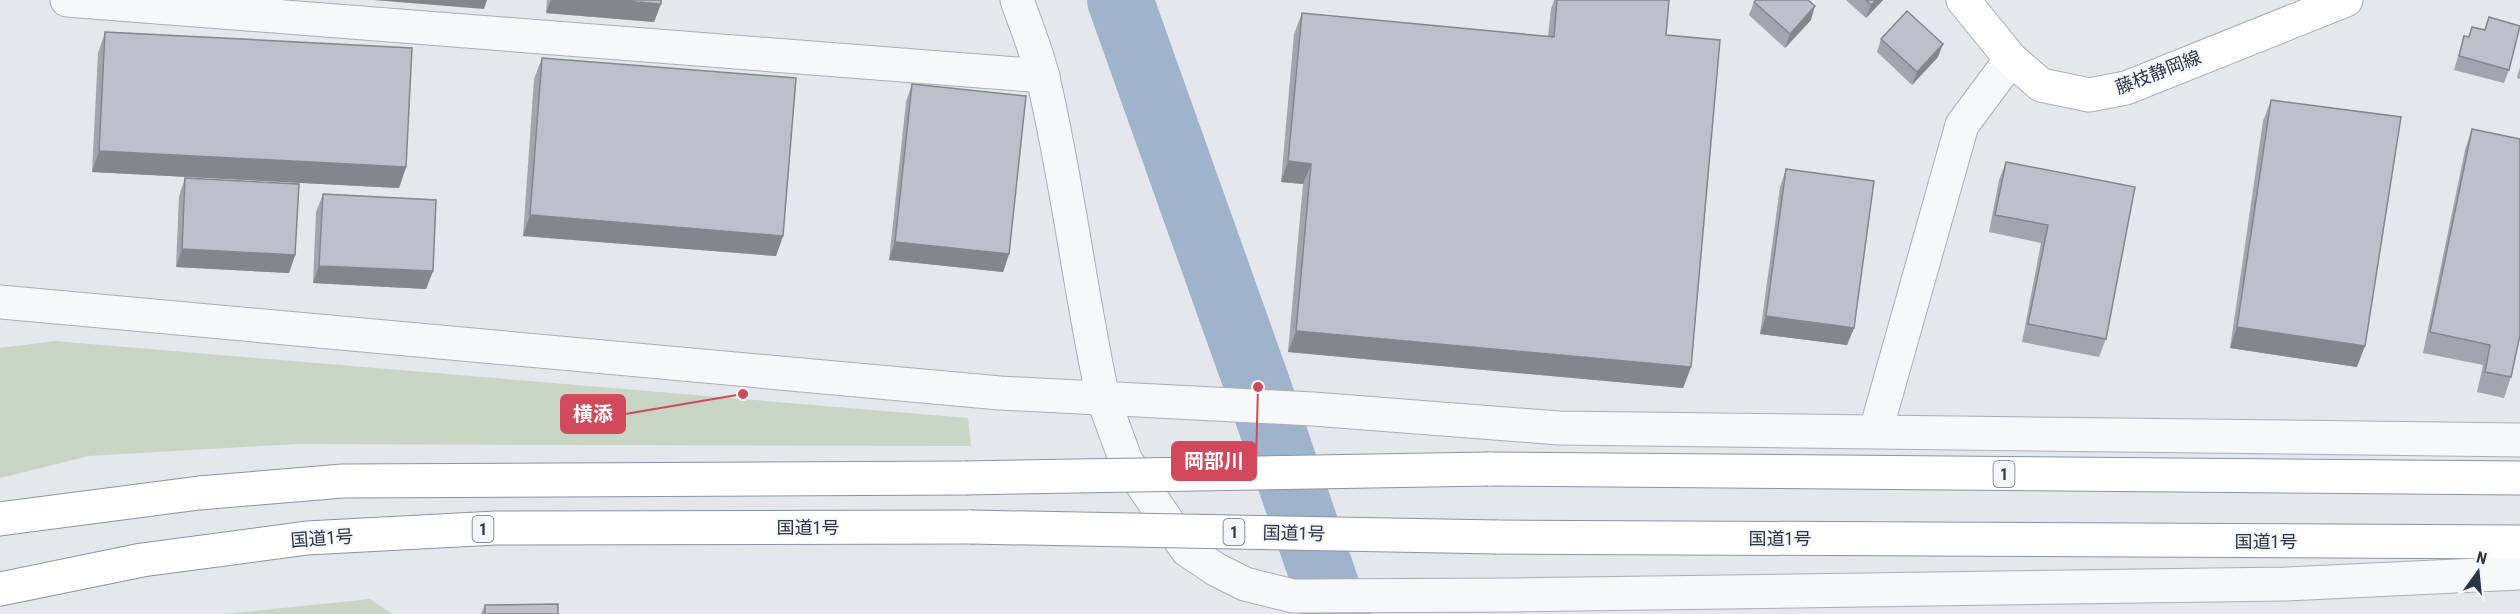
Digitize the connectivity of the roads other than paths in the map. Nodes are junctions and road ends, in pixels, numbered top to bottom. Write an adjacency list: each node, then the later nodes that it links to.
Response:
1 (68, 0): 6 (street)
2 (1017, 0): 6 (street)
3 (1963, 0): 5 (main road, 藤枝静岡線)
4 (2346, 0): 5 (main road, 藤枝静岡線)
5 (2011, 59): 9 (street)
6 (1043, 76): 8 (street)
7 (0, 302): 8 (street)
8 (1104, 398): 9 (street); 14 (street)
9 (1876, 430): 10 (street)
10 (2520, 440)
11 (2520, 478): 12 (main road, 1, bridge)
12 (0, 519)
13 (2520, 542): 15 (main road, 国道1号 / 1, bridge)
14 (2520, 573)
15 (0, 589)

